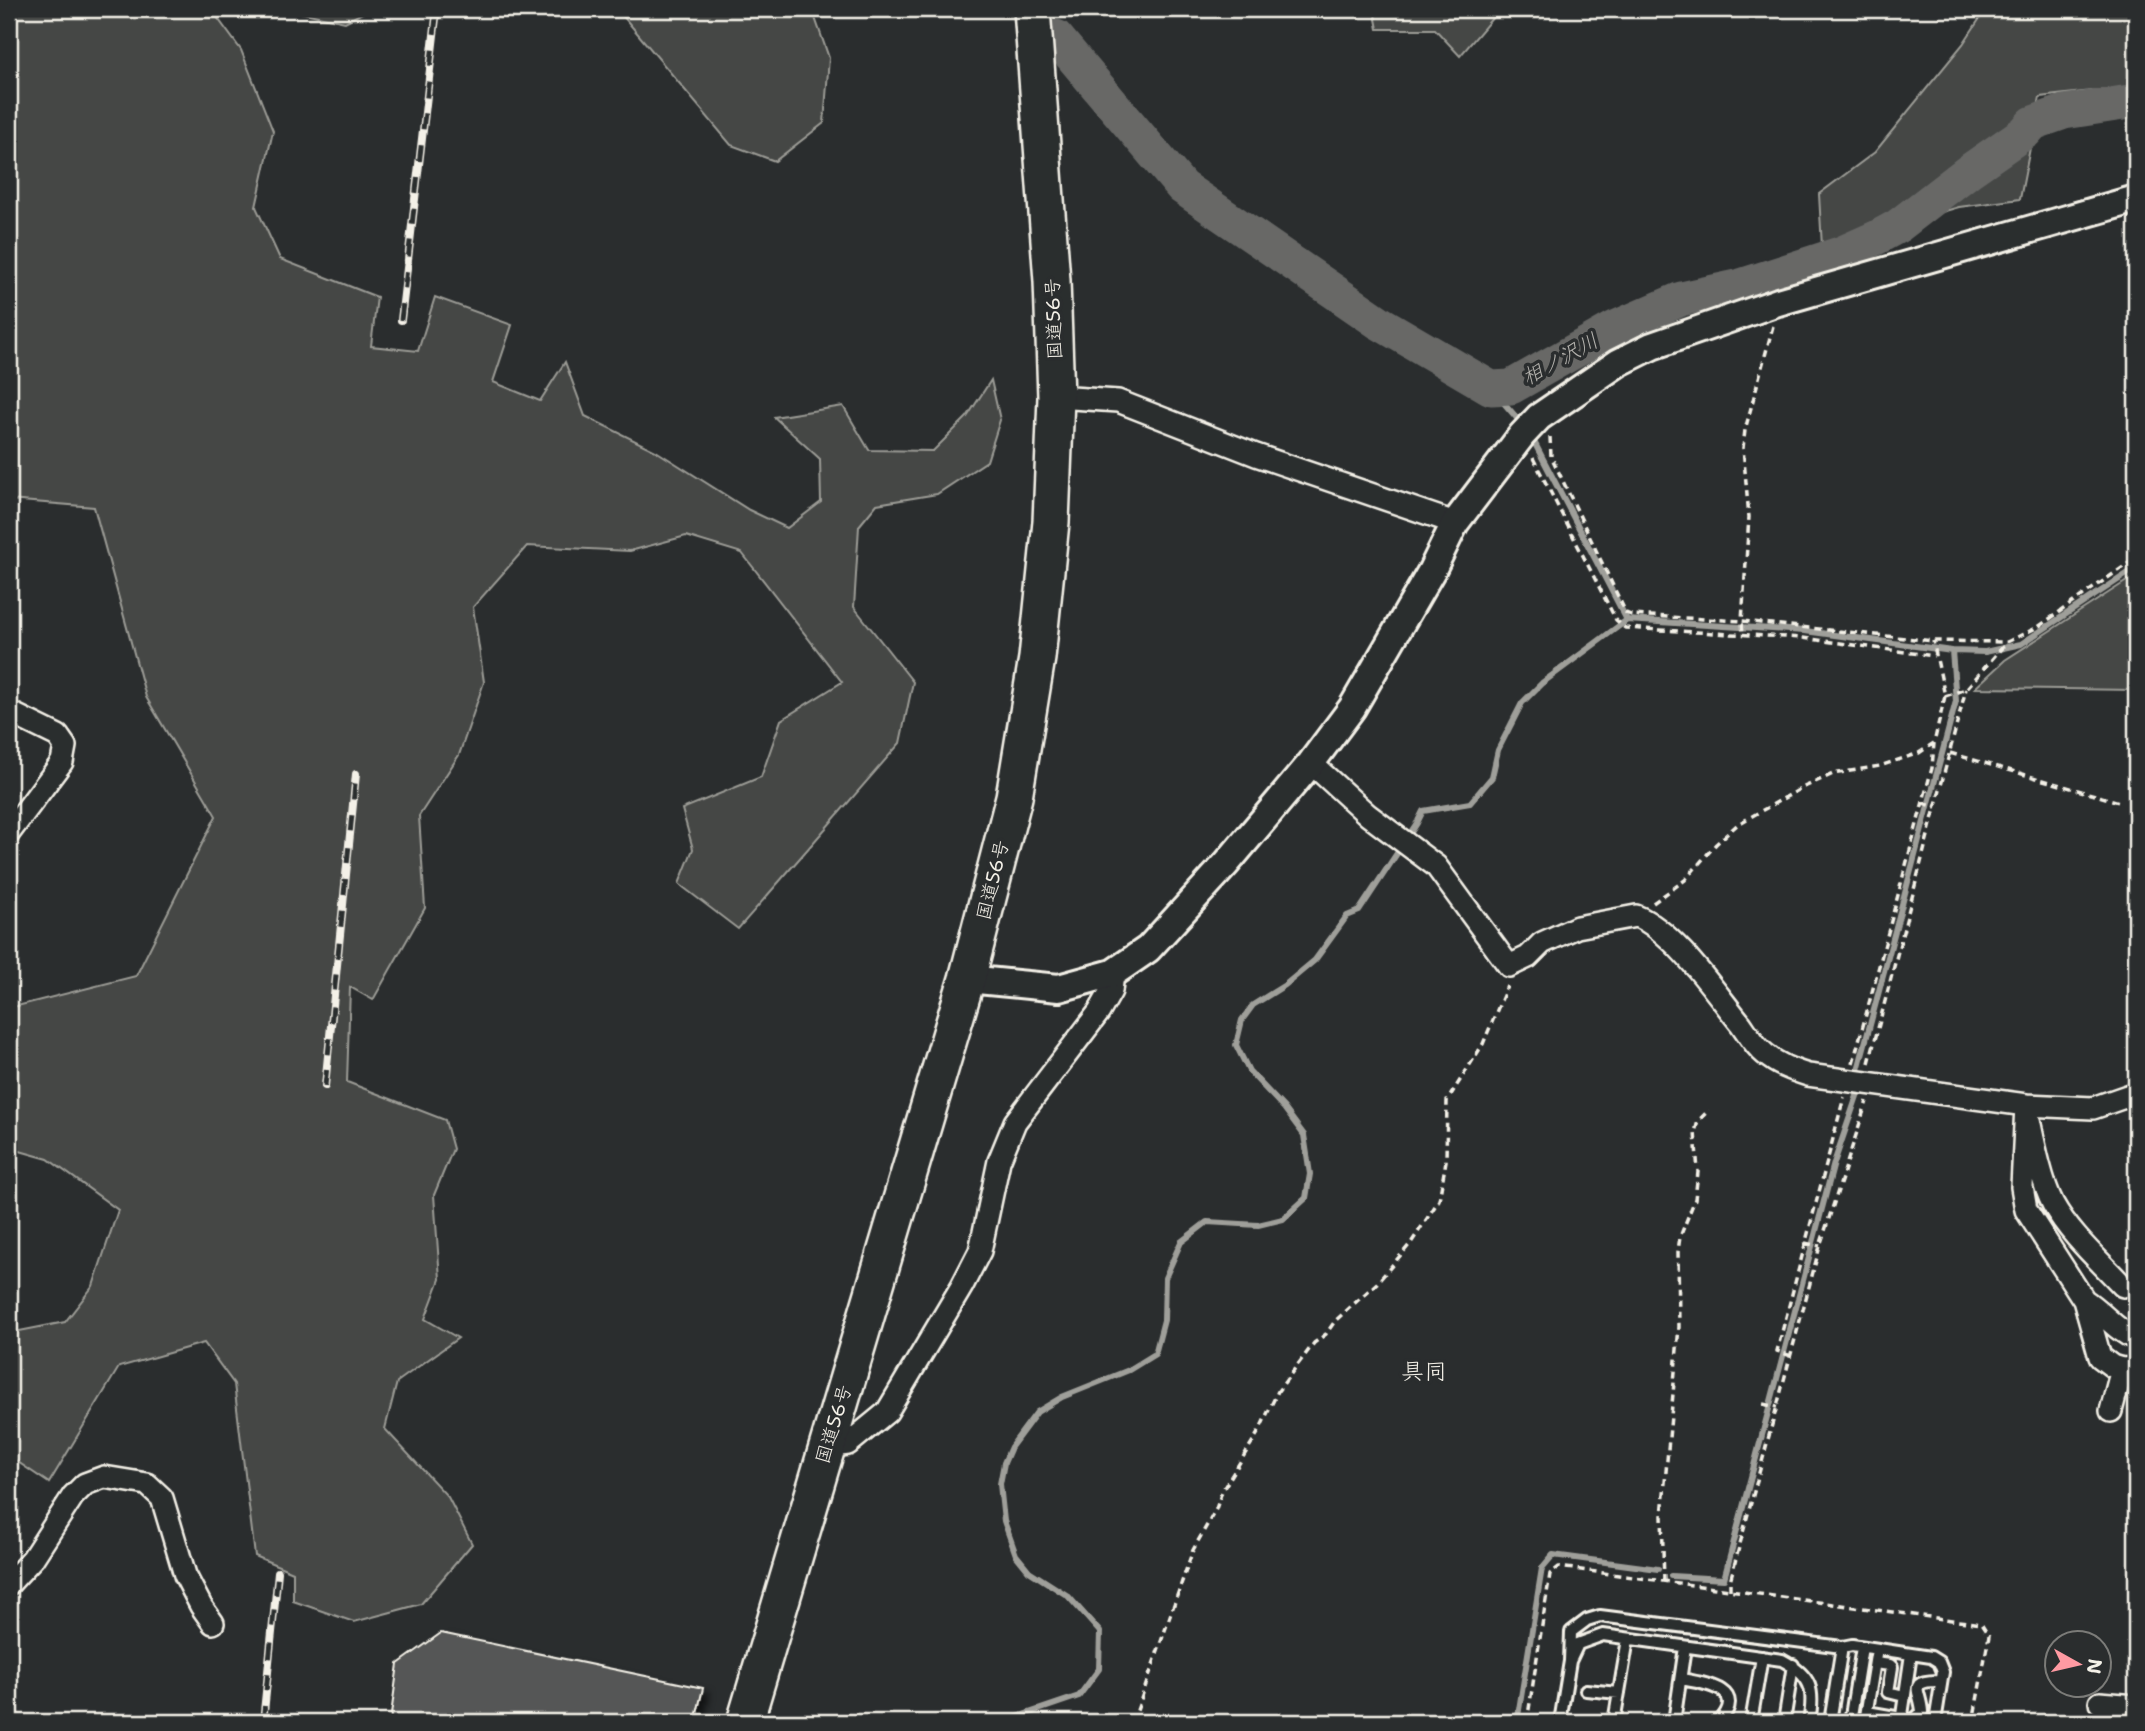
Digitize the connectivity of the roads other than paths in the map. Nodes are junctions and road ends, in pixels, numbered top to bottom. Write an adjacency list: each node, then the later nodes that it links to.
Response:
1 (1032, 9): 3 (highway, 国道56号)
2 (2136, 199): 4 (street)
3 (1056, 397): 4 (street); 9 (highway, 国道56号)
4 (1455, 523): 6 (street)
5 (9, 712): 7 (street)
6 (1311, 763): 8 (street); 11 (street)
7 (9, 833)
8 (1113, 973): 9 (street); 17 (street)
9 (967, 979): 17 (highway, 国道56号)
10 (2136, 1093): 11 (street)
11 (2026, 1105): 12 (street); 13 (street)
12 (2123, 1286)
13 (2084, 1300): 14 (street); 15 (street)
14 (2136, 1339)
15 (2132, 1370): 16 (street)
16 (2111, 1410)
17 (826, 1447): 39 (highway, 国道56号)
18 (9, 1584): 19 (street)
19 (213, 1622)
20 (1628, 1639): 21 (lane); 27 (lane); 33 (lane)
21 (1685, 1647): 26 (lane); 30 (lane)
22 (1842, 1647): 23 (lane); 27 (lane); 47 (lane)
23 (1862, 1647): 24 (lane); 48 (lane)
24 (1877, 1649): 25 (lane); 28 (lane)
25 (1911, 1654): 31 (lane); 34 (lane)
26 (1762, 1657): 29 (lane); 44 (lane)
27 (1570, 1661): 40 (lane)
28 (1875, 1663): 34 (lane); 37 (lane)
29 (1793, 1665): 45 (lane); 46 (lane)
30 (1681, 1679): 42 (lane); 43 (lane)
31 (1941, 1681): 38 (lane); 49 (lane)
32 (1586, 1690): 33 (lane)
33 (1619, 1693): 41 (lane)
34 (1905, 1696): 38 (lane)
35 (2100, 1703): 36 (street)
36 (2136, 1706)
37 (1866, 1717): 38 (lane)
38 (1901, 1720)
39 (746, 1722)
40 (1560, 1722)
41 (1614, 1722)
42 (1674, 1722)
43 (1719, 1722)
44 (1751, 1722)
45 (1784, 1722)
46 (1809, 1722)
47 (1830, 1722)
48 (1850, 1722)
49 (1935, 1722)

